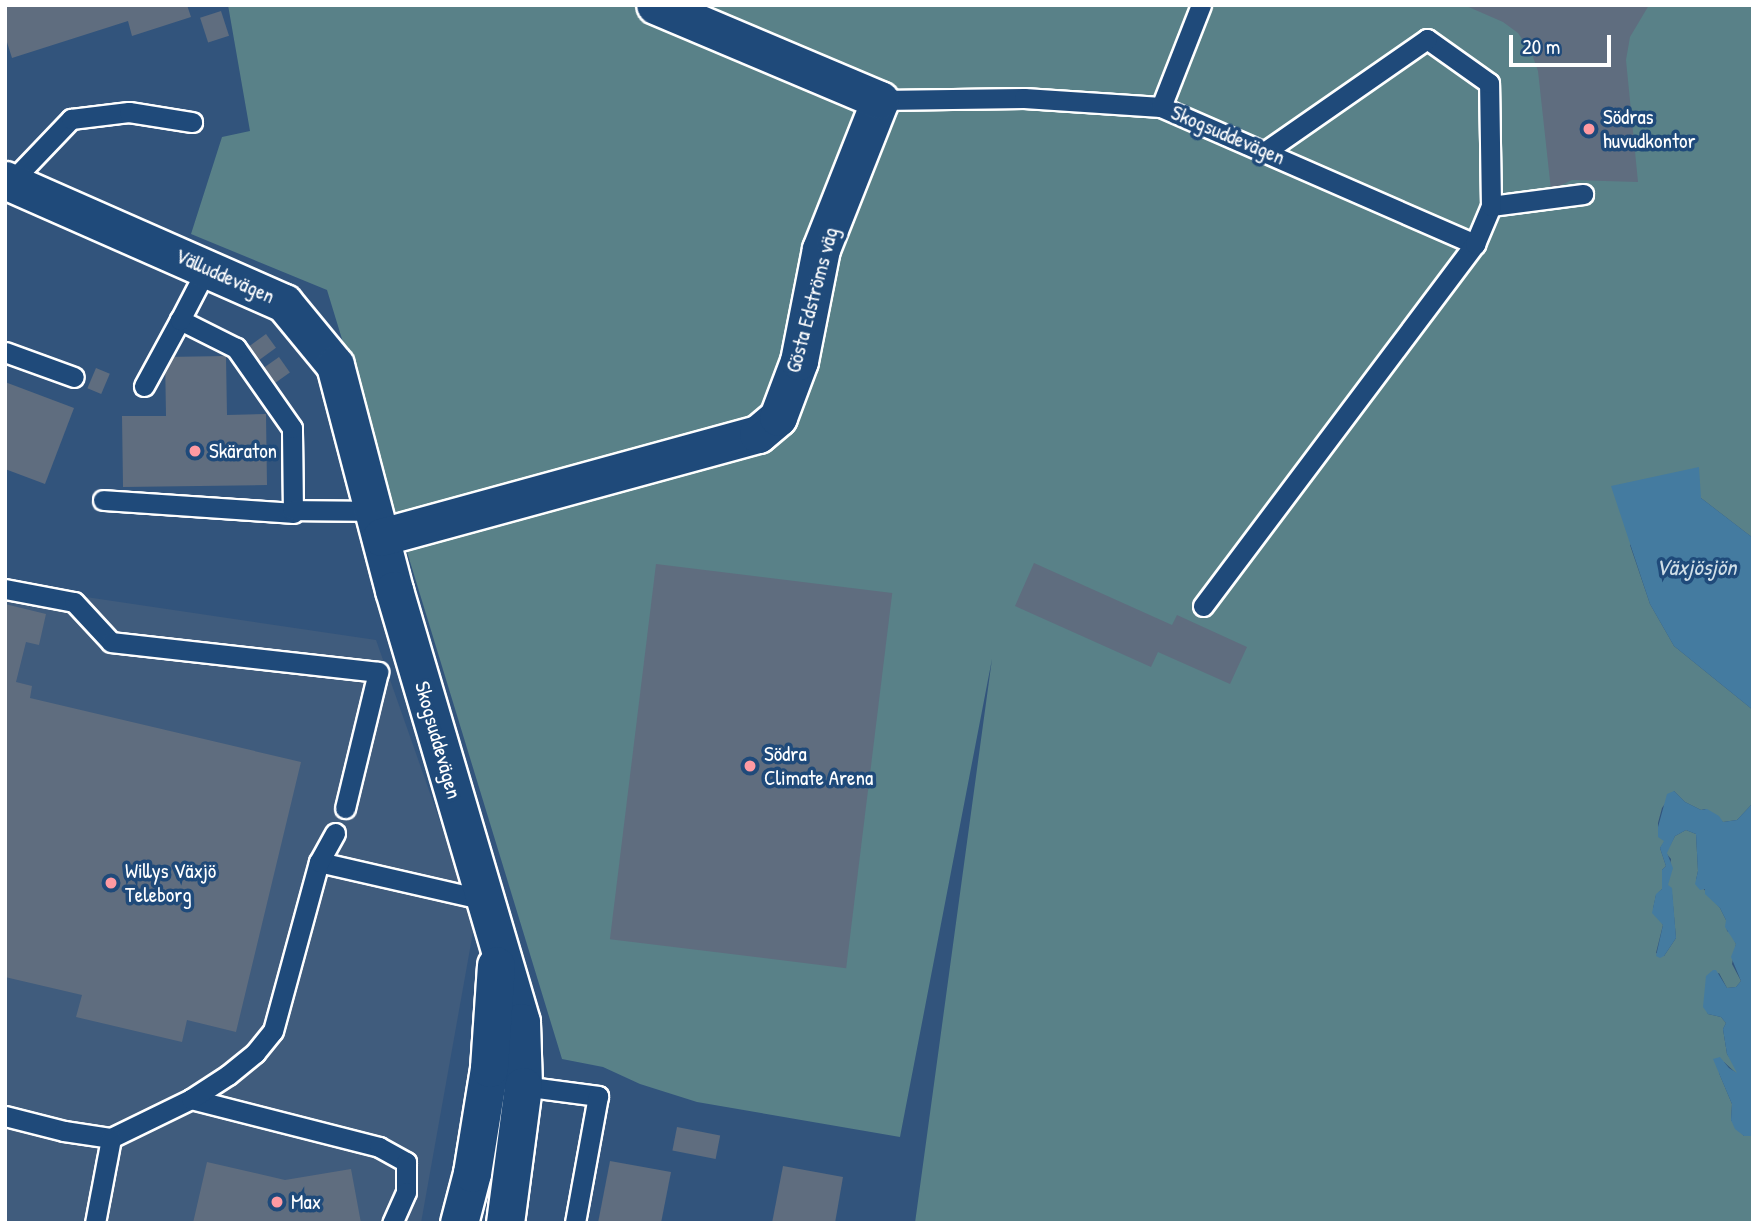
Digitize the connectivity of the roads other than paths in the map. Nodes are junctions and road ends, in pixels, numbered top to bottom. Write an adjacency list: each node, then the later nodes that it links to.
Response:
1 (655, 5): 5 (street)
2 (1194, 5): 4 (lane)
3 (1201, 5): 4 (lane)
4 (1193, 26): 6 (lane)
5 (880, 100): 6 (lane, Skogsuddevägen); 20 (street, Gösta Edströms väg)
6 (1161, 107): 8 (lane, Skogsuddevägen)
7 (192, 122): 9 (lane)
8 (1266, 151): 11 (lane); 12 (lane, Skogsuddevägen)
9 (6, 184): 13 (street, Välluddevägen)
10 (1583, 194): 11 (lane)
11 (1491, 206): 12 (lane)
12 (1475, 244): 22 (lane)
13 (206, 268): 14 (lane); 20 (street, Välluddevägen)
14 (180, 320): 17 (lane); 19 (lane)
15 (5, 352): 16 (lane)
16 (74, 377)
17 (144, 386)
18 (103, 500): 19 (lane)
19 (293, 510): 20 (lane)
20 (378, 524): 23 (street, Skogsuddevägen)
21 (5, 589): 24 (lane)
22 (1203, 606)
23 (412, 652): 24 (lane); 28 (street, Skogsuddevägen)
24 (378, 672): 25 (lane)
25 (345, 808)
26 (335, 833): 27 (lane)
27 (319, 862): 28 (lane); 32 (lane)
28 (485, 900): 29 (street, Skogsuddevägen)
29 (496, 943): 30 (street, Skogsuddevägen); 31 (street, Skogsuddevägen)
30 (486, 1085): 31 (lane); 37 (street, Skogsuddevägen)
31 (523, 1086): 38 (street, Skogsuddevägen); 39 (lane)
32 (191, 1099): 34 (lane); 36 (lane)
33 (5, 1116): 34 (lane)
34 (111, 1138): 35 (lane)
35 (96, 1223)
36 (392, 1223)
37 (459, 1223)
38 (505, 1223)
39 (575, 1223)

